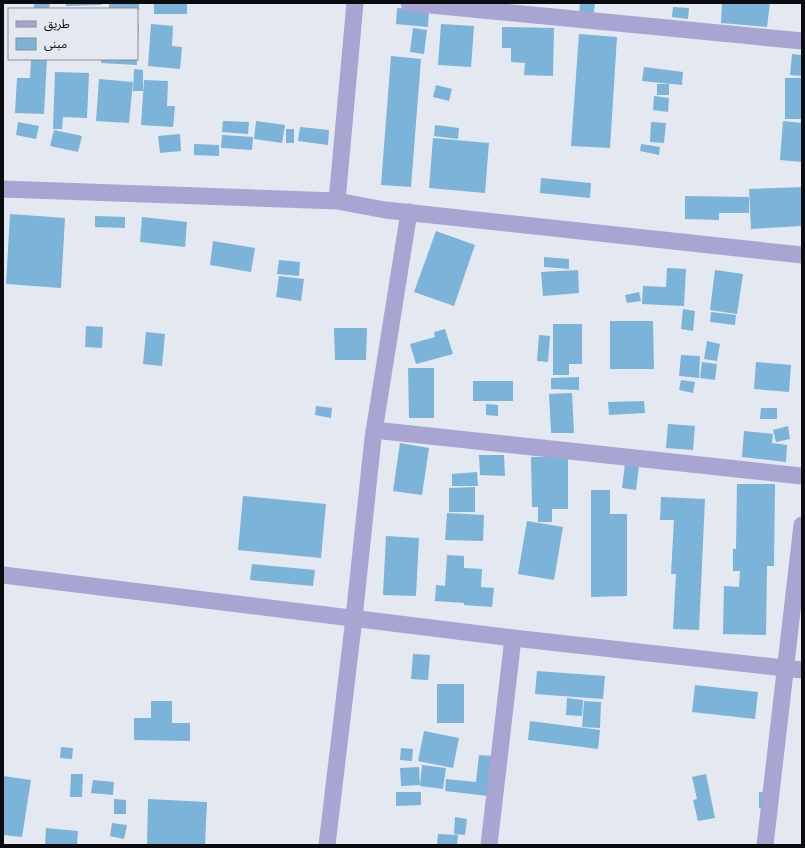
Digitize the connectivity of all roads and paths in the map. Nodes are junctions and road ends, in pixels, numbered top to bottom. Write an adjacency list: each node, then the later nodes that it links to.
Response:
1 (354, 3): 5 (street)
2 (409, 3): 3 (street)
3 (802, 41)
4 (3, 189): 5 (street)
5 (337, 201): 6 (street)
6 (409, 212): 7 (street); 8 (street)
7 (802, 255)
8 (374, 430): 9 (street); 12 (street)
9 (802, 476)
10 (802, 525): 14 (street)
11 (3, 575): 12 (street)
12 (354, 618): 13 (street); 15 (street)
13 (513, 638): 14 (street); 16 (street)
14 (794, 669): 17 (street)
15 (327, 845)
16 (489, 845)
17 (765, 845)

